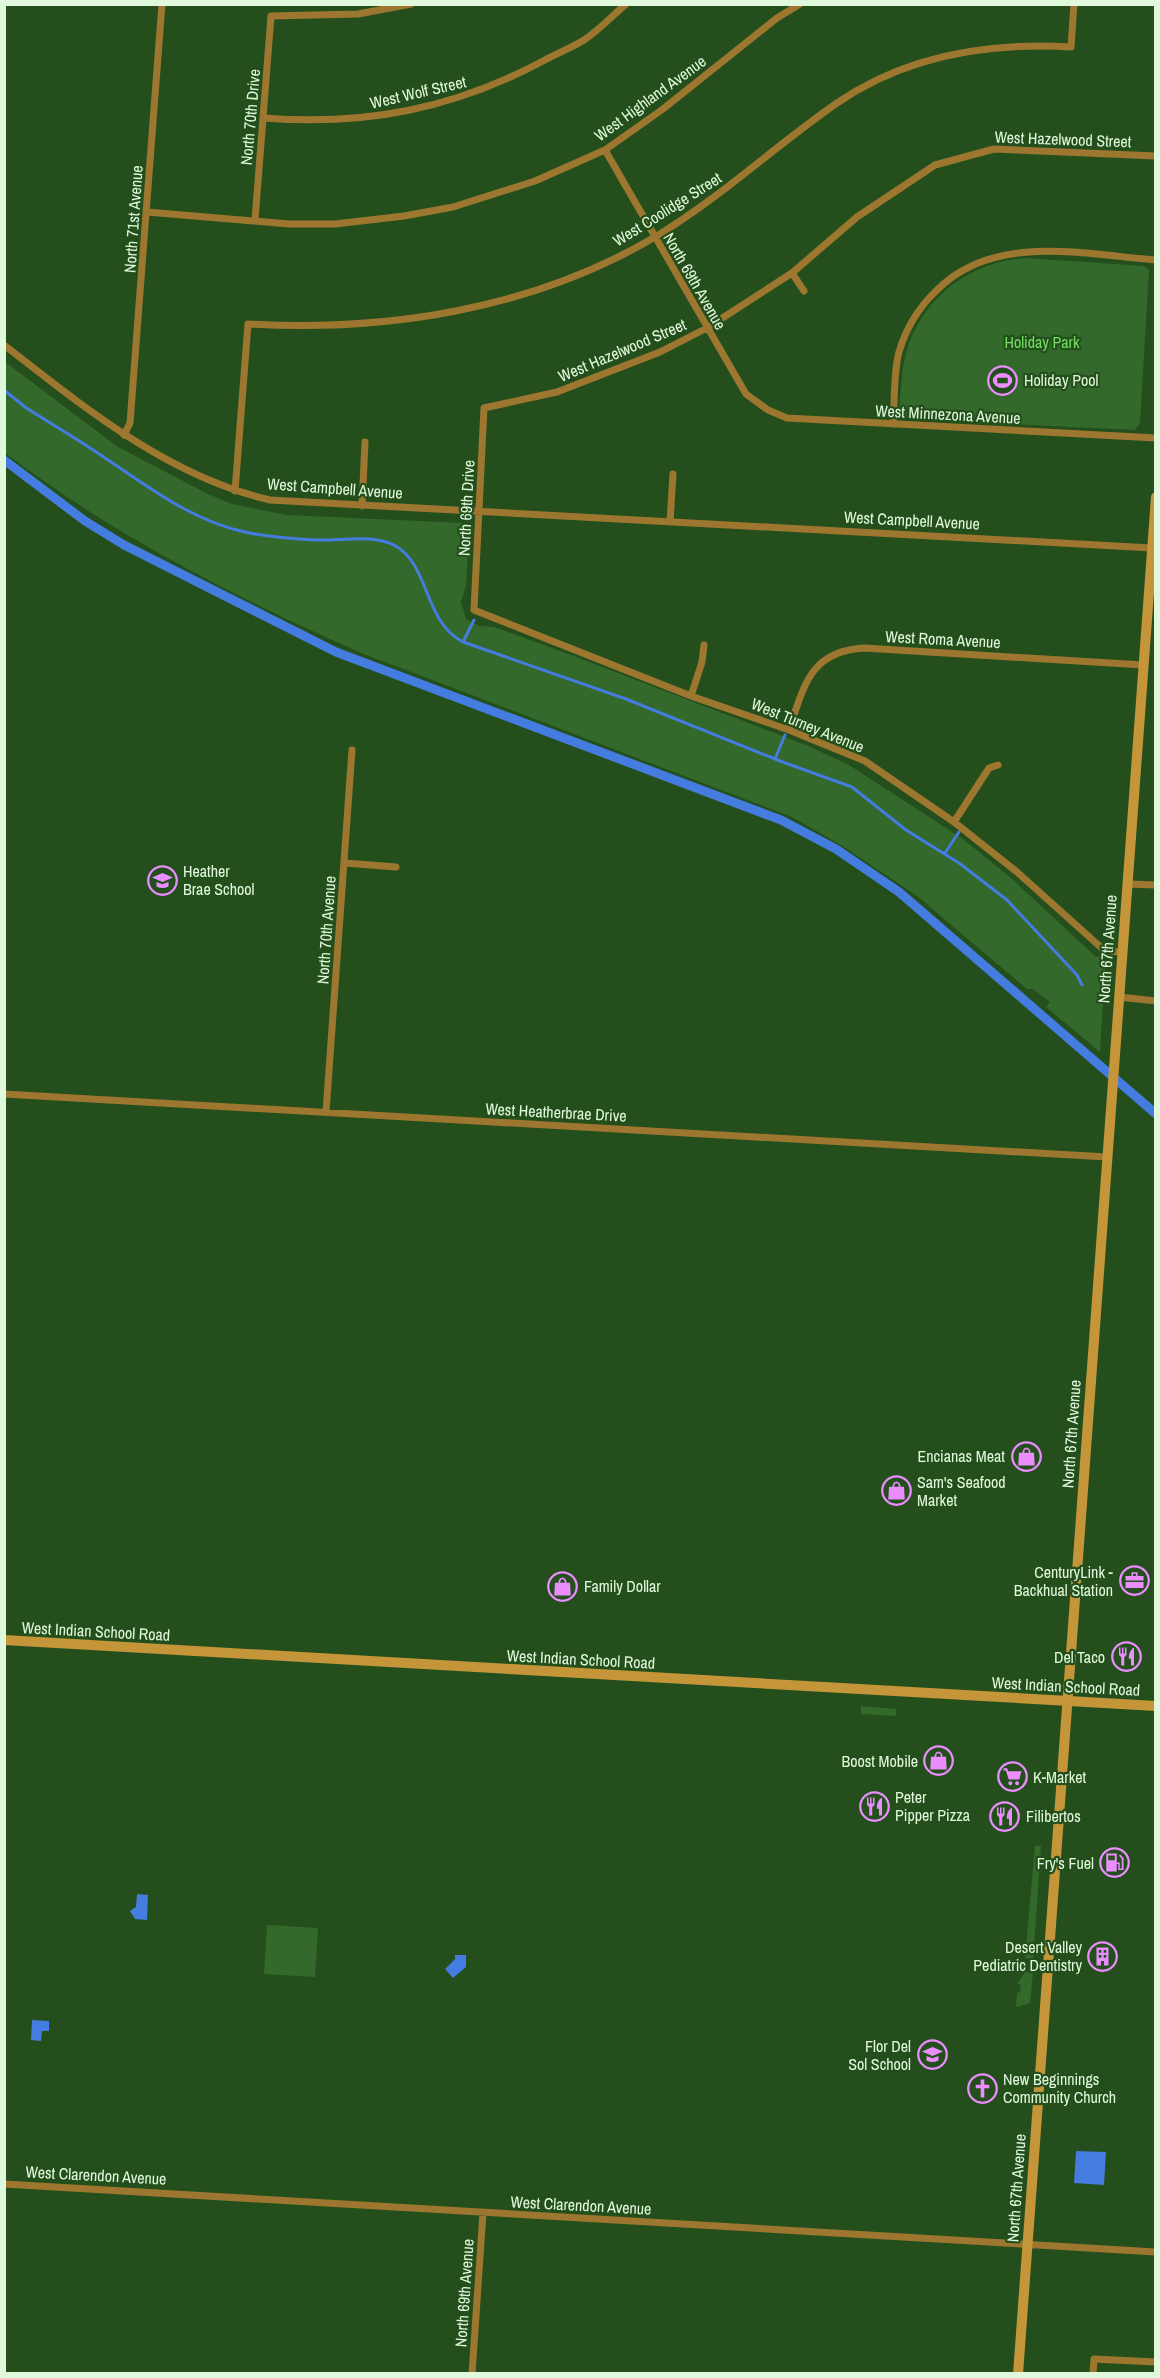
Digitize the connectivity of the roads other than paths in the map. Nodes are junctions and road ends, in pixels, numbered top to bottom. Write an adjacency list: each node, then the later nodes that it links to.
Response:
1 (162, 4): 9 (street, North 71st Avenue)
2 (411, 4): 6 (street, North 70th Drive)
3 (626, 4): 6 (street, West Wolf Street)
4 (800, 4): 7 (street, West Highland Avenue)
5 (1074, 4): 11 (street, West Coolidge Street)
6 (264, 118): 10 (street, North 70th Drive)
7 (605, 150): 10 (street, West Highland Avenue); 11 (street, North 69th Avenue)
8 (1155, 156): 13 (street, West Hazelwood Street)
9 (147, 212): 10 (street, West Highland Avenue); 20 (street, North 71st Avenue)
10 (255, 220)
11 (654, 237): 15 (street, North 69th Avenue); 24 (street, West Coolidge Street)
12 (1155, 260): 19 (street)
13 (792, 273): 14 (street); 15 (street, West Hazelwood Street)
14 (804, 291)
15 (707, 327): 17 (street, North 69th Avenue); 18 (street, West Hazelwood Street)
16 (4, 345): 20 (street, West Campbell Avenue)
17 (746, 394): 19 (street, West Minnezona Avenue)
18 (484, 408): 27 (street, North 69th Drive)
19 (893, 424): 21 (street, West Minnezona Avenue)
20 (124, 435): 24 (street, West Campbell Avenue)
21 (1155, 438)
22 (365, 442): 26 (street)
23 (674, 474): 28 (street)
24 (235, 491): 26 (street, West Campbell Avenue)
25 (1155, 497): 29 (main road, North 67th Avenue)
26 (362, 506): 27 (street, West Campbell Avenue)
27 (479, 512): 28 (street, West Campbell Avenue); 30 (street, North 69th Drive)
28 (670, 522): 29 (street, West Campbell Avenue)
29 (1152, 548): 31 (main road, North 67th Avenue)
30 (474, 610): 34 (street, West Turney Avenue)
31 (1151, 617): 33 (main road, North 67th Avenue)
32 (704, 645): 34 (street)
33 (1143, 665): 35 (street, West Roma Avenue); 41 (main road, North 67th Avenue)
34 (691, 696): 35 (street, West Turney Avenue)
35 (789, 730): 38 (street, West Turney Avenue)
36 (352, 750): 39 (street, North 70th Avenue)
37 (998, 765): 38 (street)
38 (954, 822): 43 (street, West Turney Avenue)
39 (345, 863): 40 (street); 47 (street, North 70th Avenue)
40 (396, 867)
41 (1127, 884): 42 (street); 43 (main road, North 67th Avenue)
42 (1155, 885)
43 (1122, 952): 44 (main road, North 67th Avenue)
44 (1119, 997): 45 (street); 48 (main road, North 67th Avenue)
45 (1155, 1000)
46 (4, 1094): 47 (street, West Heatherbrae Drive)
47 (326, 1112): 48 (street, West Heatherbrae Drive)
48 (1107, 1157): 50 (main road, North 67th Avenue)
49 (4, 1640): 50 (main road, West Indian School Road)
50 (1067, 1701): 51 (main road, West Indian School Road); 54 (main road, North 67th Avenue)
51 (1155, 1706)
52 (4, 2184): 53 (street, West Clarendon Avenue)
53 (483, 2214): 54 (street, West Clarendon Avenue); 57 (street, North 69th Avenue)
54 (1027, 2245): 55 (street, West Clarendon Avenue); 58 (main road, North 67th Avenue)
55 (1155, 2252)
56 (1155, 2362): 59 (street)
57 (472, 2373)
58 (1018, 2373)
59 (1093, 2373)

